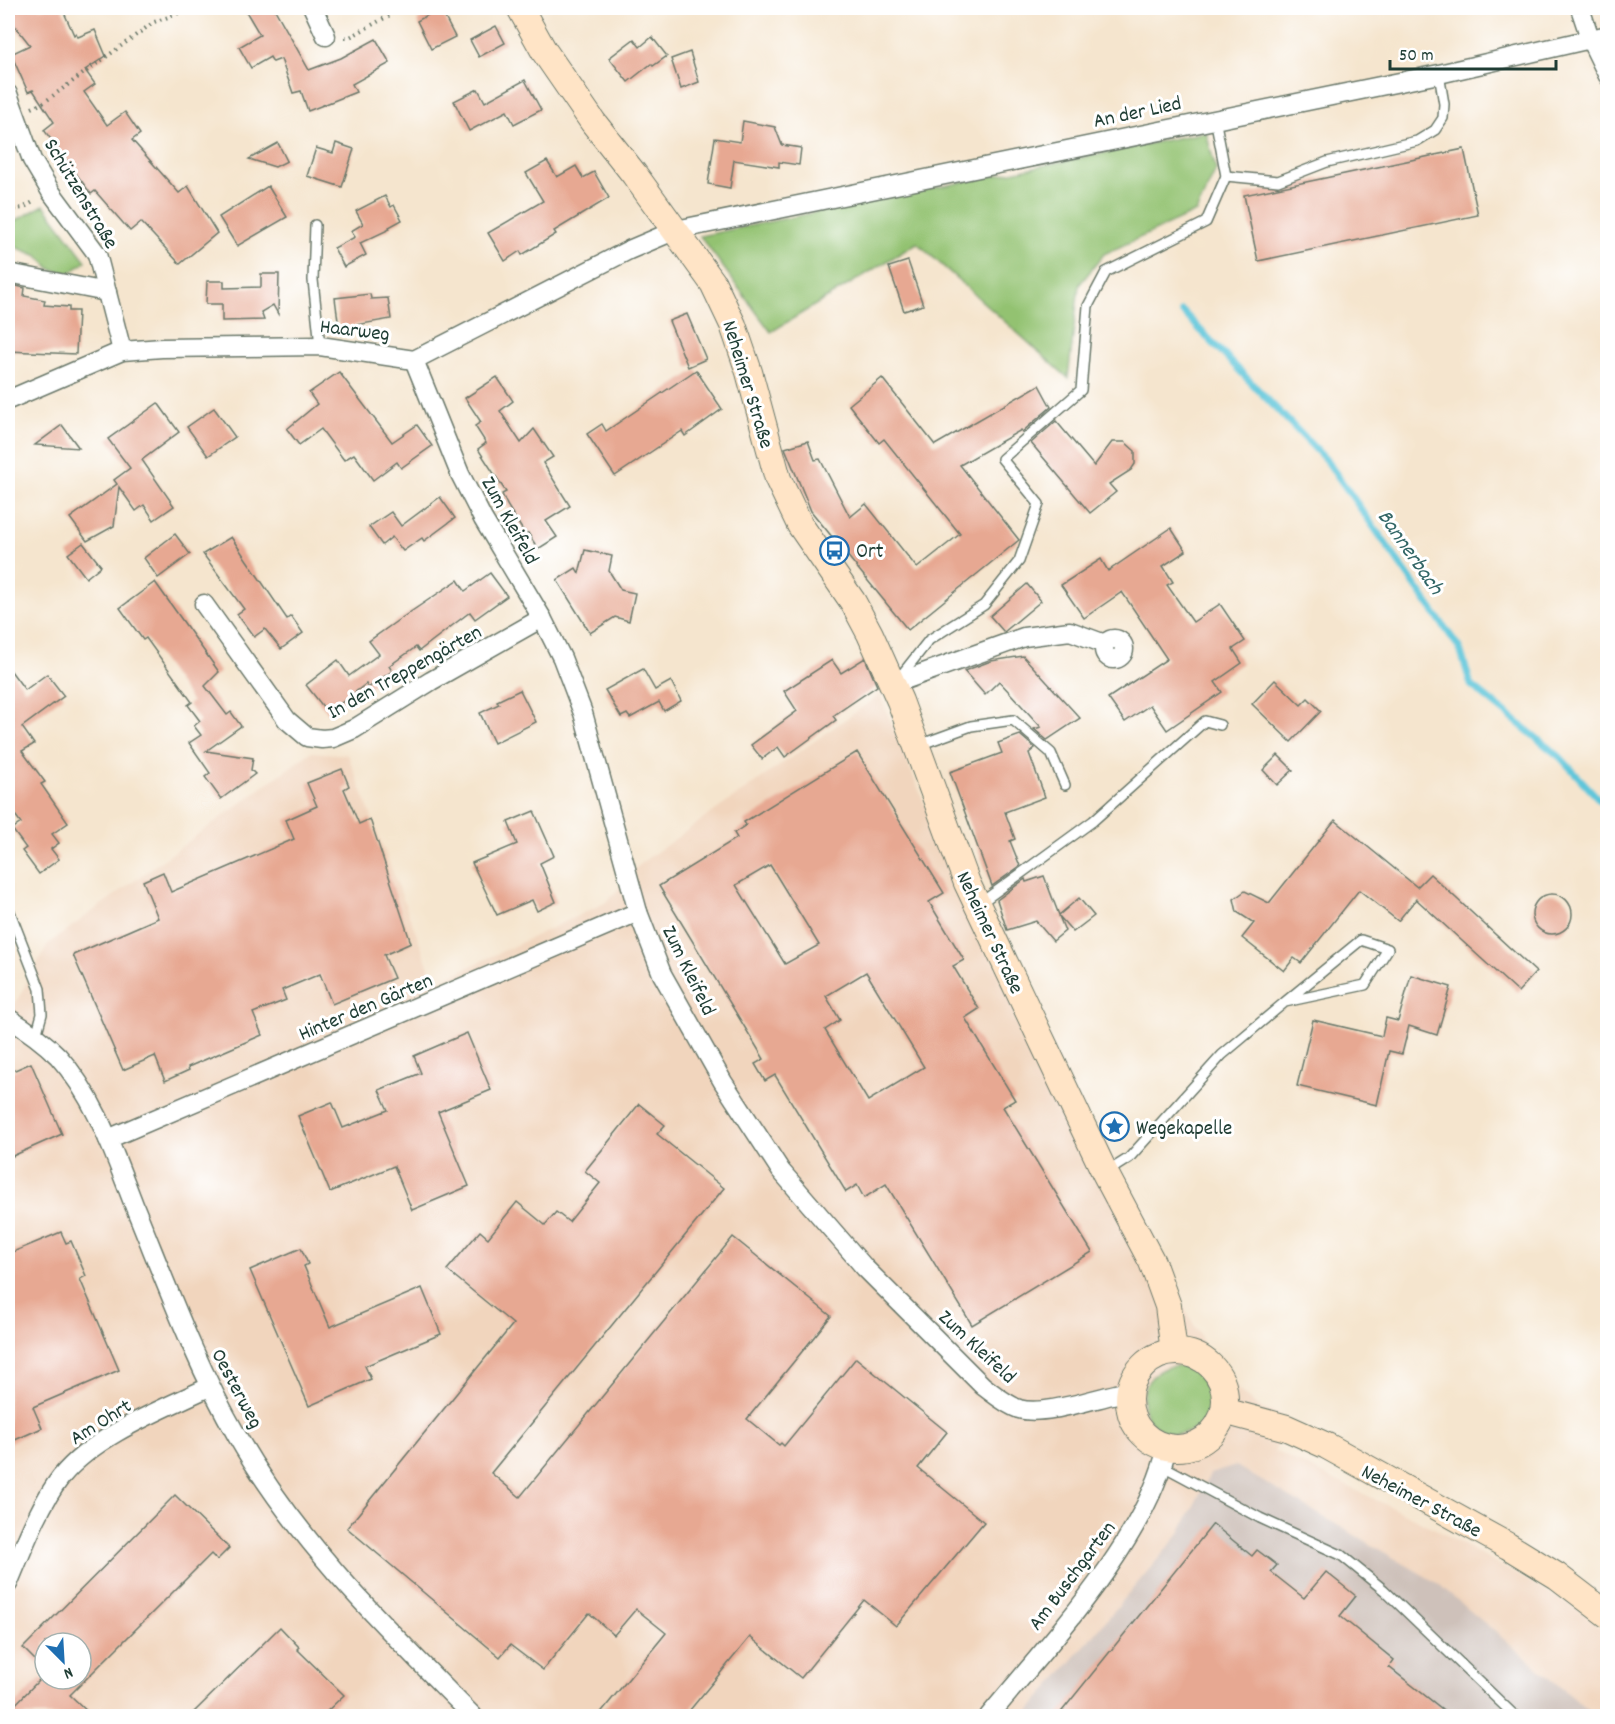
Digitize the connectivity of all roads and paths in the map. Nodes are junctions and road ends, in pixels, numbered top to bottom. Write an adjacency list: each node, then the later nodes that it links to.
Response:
1 (193, 8): 11 (path)
2 (314, 8): 6 (street)
3 (403, 8): 6 (path)
4 (520, 8): 17 (main road, Neheimer Straße)
5 (1580, 8): 7 (street)
6 (326, 36)
7 (1599, 38): 8 (street, An der Lied); 9 (street)
8 (1438, 74): 12 (street, An der Lied); 13 (lane)
9 (1608, 76)
10 (8, 94): 11 (street, Schützenstraße)
11 (12, 117): 14 (street, Schützenstraße)
12 (1215, 118): 13 (lane); 17 (street, An der Lied)
13 (1226, 176): 27 (lane)
14 (51, 192): 15 (path); 19 (street, Schützenstraße)
15 (8, 210)
16 (315, 225): 20 (lane)
17 (676, 230): 22 (street, Haarweg); 27 (main road, Neheimer Straße)
18 (8, 273): 19 (street)
19 (107, 292): 21 (street, Schützenstraße)
20 (320, 346): 21 (street, Haarweg); 22 (street, Haarweg)
21 (123, 351): 23 (street, Haarweg)
22 (414, 360): 25 (street, Zum Kleifeld)
23 (8, 400)
24 (204, 604): 25 (street, In den Treppengärten)
25 (542, 618): 33 (street, Zum Kleifeld)
26 (1105, 644): 27 (street)
27 (894, 683): 29 (main road, Neheimer Straße)
28 (1220, 725): 31 (lane)
29 (916, 746): 30 (lane); 31 (main road, Neheimer Straße)
30 (1065, 785)
31 (977, 906): 38 (main road, Neheimer Straße)
32 (8, 907): 36 (lane)
33 (638, 912): 37 (street, Hinter den Gärten); 41 (street, Zum Kleifeld)
34 (1285, 1002): 34 (lane); 38 (lane)
35 (8, 1018): 36 (street, Oesterweg)
36 (36, 1036): 37 (street, Oesterweg)
37 (108, 1139): 40 (street, Oesterweg)
38 (1105, 1173): 39 (main road, Neheimer Straße)
39 (1174, 1352): 41 (main road); 42 (main road)
40 (209, 1387): 44 (street, Am Ohrt); 46 (street, Oesterweg)
41 (1130, 1391): 43 (main road)
42 (1224, 1411): 43 (main road); 45 (main road, Neheimer Straße)
43 (1165, 1457): 47 (street, Am Buschgarten); 48 (lane)
44 (8, 1584)
45 (1608, 1615)
46 (473, 1716)
47 (989, 1716)
48 (1515, 1716)

